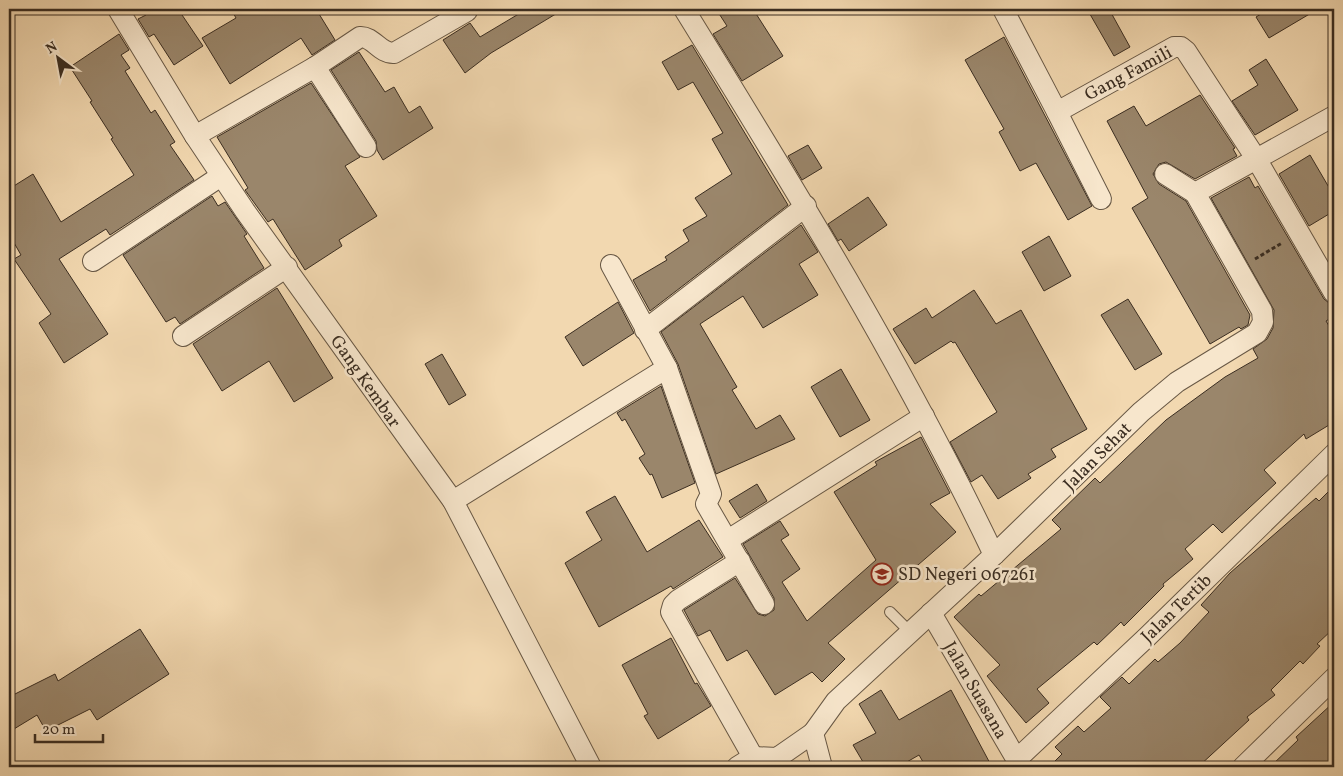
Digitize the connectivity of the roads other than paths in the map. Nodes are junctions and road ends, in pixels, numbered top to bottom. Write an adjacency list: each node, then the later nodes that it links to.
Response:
1 (118, 9): 8 (street, Gang Kembar)
2 (684, 9): 15 (street)
3 (1003, 9): 6 (street)
4 (467, 11): 5 (street)
5 (316, 67): 8 (street); 9 (street)
6 (1057, 112): 10 (street, Gang Famili); 14 (street)
7 (1334, 116): 10 (street)
8 (195, 136): 12 (street, Gang Kembar)
9 (366, 147)
10 (1257, 160): 13 (street); 19 (street, Gang Famili)
11 (1165, 174): 13 (street)
12 (221, 176): 16 (street); 18 (street, Gang Kembar)
13 (1195, 193): 27 (street, Jalan Sehat)
14 (1101, 199)
15 (806, 206): 20 (street); 23 (street)
16 (93, 261)
17 (611, 265): 20 (street)
18 (287, 267): 21 (street); 25 (street, Gang Kembar)
19 (1334, 293)
20 (645, 330): 22 (street)
21 (183, 336)
22 (667, 368): 25 (street); 26 (street)
23 (924, 416): 26 (street); 27 (street)
24 (1334, 454): 36 (street, Jalan Tertib)
25 (453, 501): 37 (street, Gang Kembar)
26 (728, 540): 28 (street)
27 (994, 555): 31 (street, Jalan Sehat)
28 (740, 561): 29 (street); 35 (street)
29 (764, 604)
30 (890, 612): 32 (lane)
31 (931, 613): 32 (street, Jalan Sehat); 36 (street, Jalan Suasana)
32 (910, 632): 34 (street, Jalan Sehat)
33 (1334, 678): 39 (street)
34 (813, 733): 35 (street, Jalan Sehat); 38 (street)
35 (754, 764)
36 (1018, 764)
37 (591, 767)
38 (822, 767)
39 (1243, 767)

